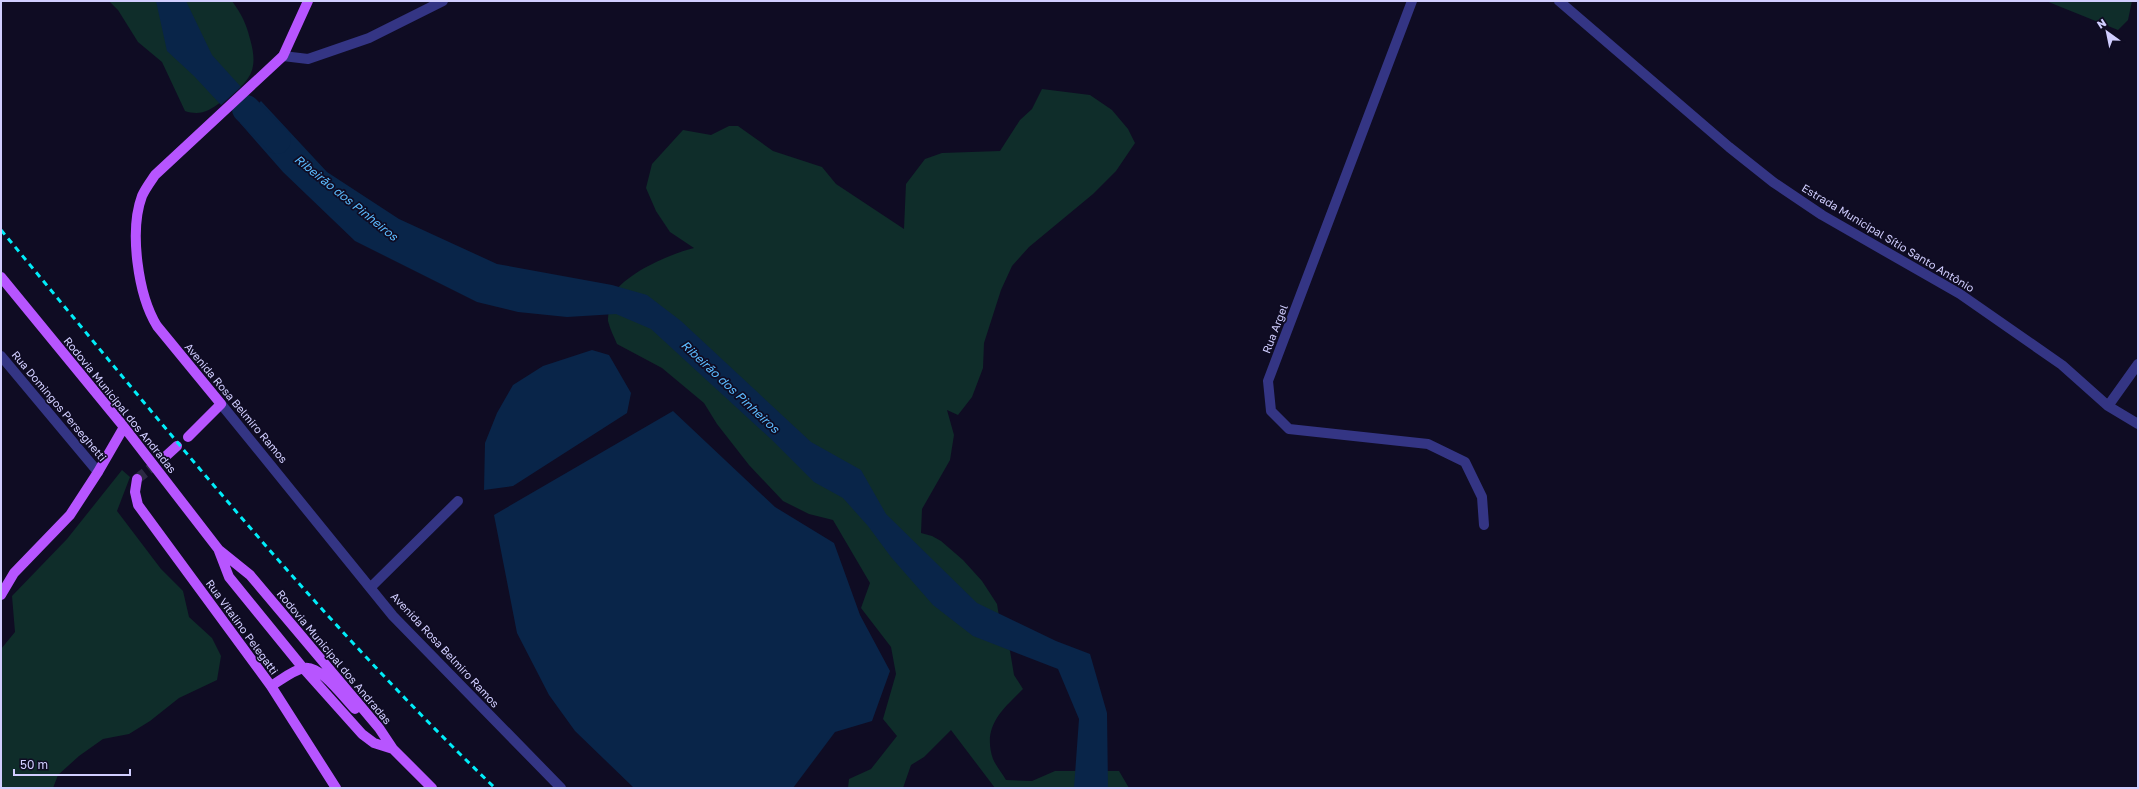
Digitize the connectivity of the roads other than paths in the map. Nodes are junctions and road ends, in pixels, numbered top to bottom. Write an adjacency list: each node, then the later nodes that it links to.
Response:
1 (308, 1): 5 (main road, Avenida Rosa Belmiro Ramos)
2 (443, 1): 5 (street)
3 (1412, 1): 19 (street, Rua Argel)
4 (1559, 1): 10 (street, Estrada Municipal Sítio Santo Antônio)
5 (283, 56): 9 (main road, Avenida Rosa Belmiro Ramos)
6 (1, 277): 12 (main road, Rodovia Municipal dos Andradas)
7 (1, 356): 16 (street, Rua Domingos Perseghetti)
8 (2138, 364): 10 (street)
9 (221, 404): 13 (main road); 21 (street, Avenida Rosa Belmiro Ramos)
10 (2108, 406): 11 (street, Estrada Municipal Sítio Santo Antônio)
11 (2138, 424)
12 (124, 427): 16 (main road); 20 (main road, Rodovia Municipal dos Andradas)
13 (188, 437)
14 (178, 446): 15 (main road)
15 (166, 456)
16 (98, 472): 22 (main road)
17 (137, 479): 24 (main road, Rua Vitalino Pelegatti)
18 (458, 500): 21 (street)
19 (1484, 525)
20 (219, 550): 23 (main road, Rodovia Municipal dos Andradas); 25 (main road, Rodovia Municipal dos Andradas)
21 (371, 587): 29 (street, Avenida Rosa Belmiro Ramos)
22 (1, 595)
23 (303, 668): 24 (main road); 25 (main road); 26 (main road, Rodovia Municipal dos Andradas)
24 (271, 686): 27 (main road, Rua Vitalino Pelegatti)
25 (379, 728): 26 (main road, Rodovia Municipal dos Andradas)
26 (393, 748): 28 (main road, Rodovia Municipal dos Andradas)
27 (336, 788)
28 (432, 788)
29 (561, 788)

